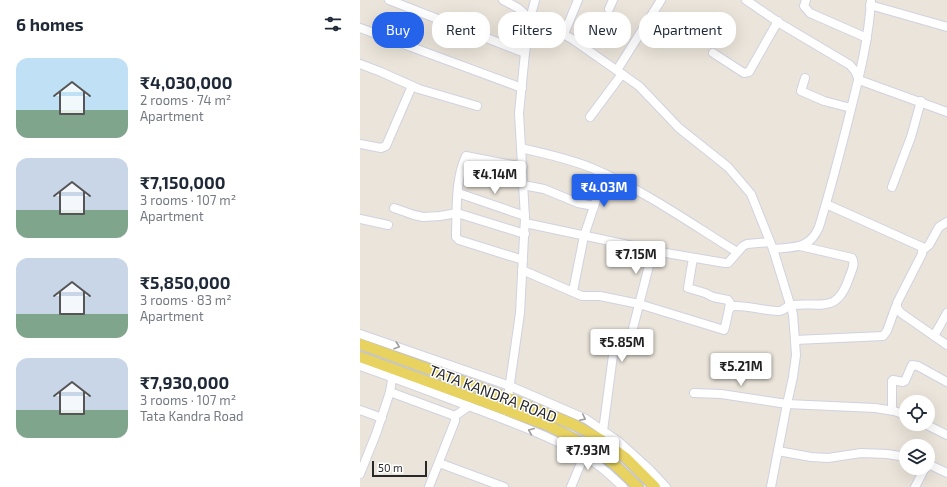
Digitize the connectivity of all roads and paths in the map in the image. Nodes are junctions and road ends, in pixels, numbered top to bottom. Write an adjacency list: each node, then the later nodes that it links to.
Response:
1 (389, 0): 20 (street)
2 (503, 0): 11 (street)
3 (535, 0): 12 (street)
4 (578, 0): 16 (street)
5 (613, 0): 10 (street)
6 (661, 0): 23 (street)
7 (806, 0): 18 (street)
8 (751, 1): 13 (street)
9 (871, 2): 14 (street); 18 (street)
10 (609, 9)
11 (522, 12)
12 (532, 12)
13 (778, 21): 21 (street); 25 (street)
14 (947, 27)
15 (360, 28): 27 (street)
16 (566, 29)
17 (566, 35): 23 (street)
18 (867, 38): 25 (street)
19 (526, 48): 20 (street)
20 (525, 53): 27 (street)
21 (713, 53)
22 (360, 64): 26 (street)
23 (620, 72): 32 (street); 50 (street)
24 (805, 78): 30 (street)
25 (859, 80): 28 (street); 30 (street)
26 (412, 86): 29 (street); 33 (street)
27 (522, 88): 34 (street)
28 (921, 102): 31 (street); 38 (street)
29 (477, 106)
30 (851, 108): 40 (street)
31 (947, 112)
32 (590, 117)
33 (360, 144)
34 (521, 148): 35 (street); 36 (street)
35 (522, 167): 37 (street); 39 (street)
36 (605, 174): 41 (street); 54 (street)
37 (523, 185): 41 (street); 45 (street)
38 (892, 187)
39 (458, 193): 43 (street); 45 (street)
40 (826, 204): 51 (street); 53 (street)
41 (594, 206): 49 (street)
42 (394, 208): 43 (street)
43 (457, 213): 48 (street); 56 (street)
44 (360, 218): 47 (street)
45 (525, 220): 48 (street); 49 (street)
46 (947, 222): 53 (street)
47 (388, 225)
48 (524, 234): 56 (street)
49 (584, 236): 52 (street); 58 (street)
50 (772, 246): 51 (street); 54 (street); 60 (street)
51 (800, 246): 60 (street)
52 (652, 250): 55 (street); 59 (street)
53 (923, 250): 61 (street)
54 (737, 252): 55 (street)
55 (693, 258): 62 (street)
56 (523, 260): 57 (street)
57 (522, 270): 58 (street); 73 (street)
58 (573, 291): 59 (street)
59 (639, 304): 62 (street); 86 (street)
60 (790, 305): 62 (street); 66 (street)
61 (896, 306): 65 (street); 66 (street)
62 (729, 309)
63 (947, 313): 65 (street)
64 (360, 334): 73 (street, one-way to 73)
65 (934, 336): 68 (street)
66 (795, 340): 77 (street)
67 (360, 344): 76 (main road, TATA KANDRA ROAD)
68 (947, 345)
69 (360, 357): 71 (main road, TATA KANDRA ROAD)
70 (360, 366): 71 (street)
71 (393, 373): 74 (street); 78 (street); 80 (main road, TATA KANDRA ROAD)
72 (947, 382): 81 (street)
73 (510, 386): 76 (street); 86 (street, one-way to 86)
74 (390, 392): 83 (street); 84 (street)
75 (694, 393): 77 (street)
76 (508, 398): 80 (street); 101 (main road, TATA KANDRA ROAD)
77 (787, 404): 81 (street); 89 (street)
78 (469, 406): 83 (street); 88 (street, one-way to 78)
79 (360, 410): 84 (street)
80 (506, 410): 88 (main road, TATA KANDRA ROAD)
81 (892, 410): 82 (street)
82 (899, 412)
83 (455, 416): 91 (street)
84 (382, 418): 93 (street)
85 (935, 429): 87 (street)
86 (603, 431): 102 (street)
87 (947, 435)
88 (586, 451): 98 (street); 99 (street); 100 (main road, TATA KANDRA ROAD)
89 (778, 451): 90 (street); 103 (street)
90 (899, 456)
91 (439, 463): 96 (street); 97 (street)
92 (935, 467): 94 (street)
93 (361, 469)
94 (947, 473)
95 (921, 475): 104 (street)
96 (429, 487)
97 (504, 487)
98 (571, 487)
99 (623, 487)
100 (638, 487)
101 (655, 487)
102 (666, 487)
103 (771, 487)
104 (915, 487)

